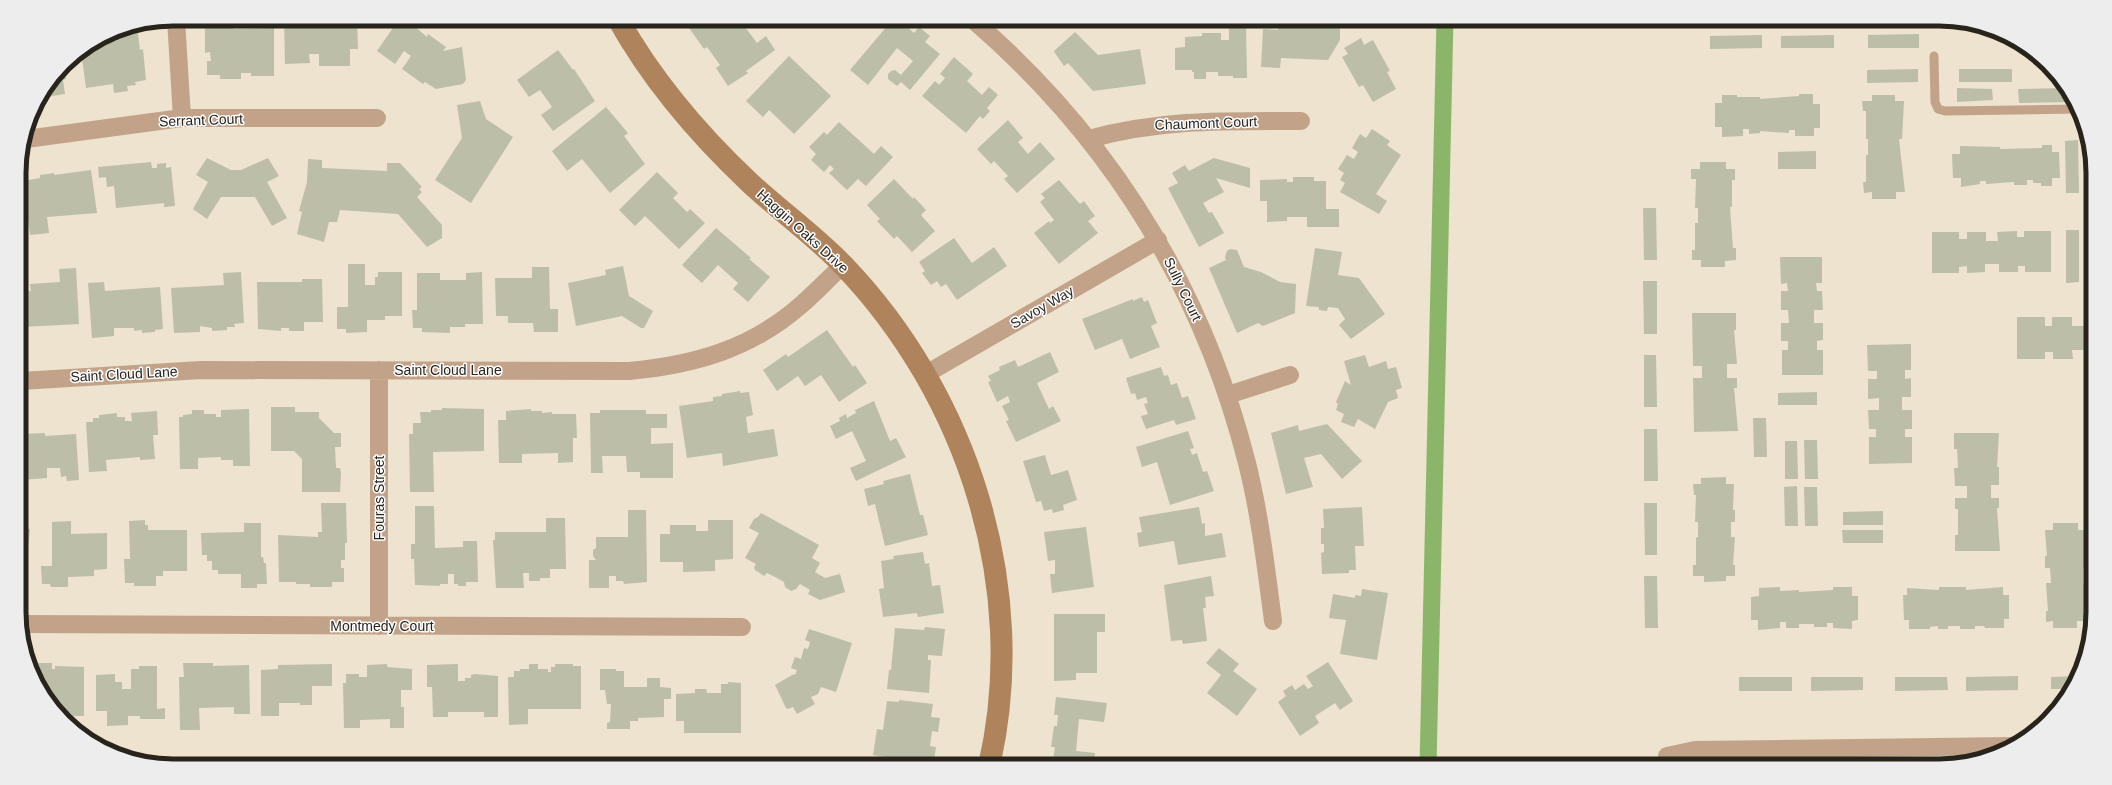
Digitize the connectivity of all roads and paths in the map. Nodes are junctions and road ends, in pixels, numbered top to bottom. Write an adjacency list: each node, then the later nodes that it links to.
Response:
1 (176, 26): 6 (street)
2 (623, 26): 12 (street, Haggin Oaks Drive)
3 (980, 26): 10 (street, Sully Court)
4 (1934, 56): 5 (lane)
5 (2072, 109)
6 (182, 118): 7 (street, Serrant Court); 9 (street, Serrant Court)
7 (377, 118)
8 (1301, 121): 10 (street, Chaumont Court)
9 (30, 138)
10 (1089, 139): 11 (street, Sully Court)
11 (1158, 240): 14 (street, Savoy Way); 17 (street, Sully Court)
12 (843, 265): 13 (street, Saint Cloud Lane); 14 (street, Haggin Oaks Drive)
13 (379, 370): 16 (street, Saint Cloud Lane); 20 (street, Fouras Street)
14 (926, 374): 25 (street, Haggin Oaks Drive)
15 (1290, 375): 17 (street)
16 (26, 381)
17 (1228, 395): 18 (street, Sully Court)
18 (1273, 621)
19 (26, 624): 20 (street, Montmedy Court)
20 (379, 626): 21 (street, Montmedy Court)
21 (742, 627)
22 (1998, 747): 24 (street)
23 (1667, 756): 24 (street)
24 (1854, 757)
25 (990, 759)

